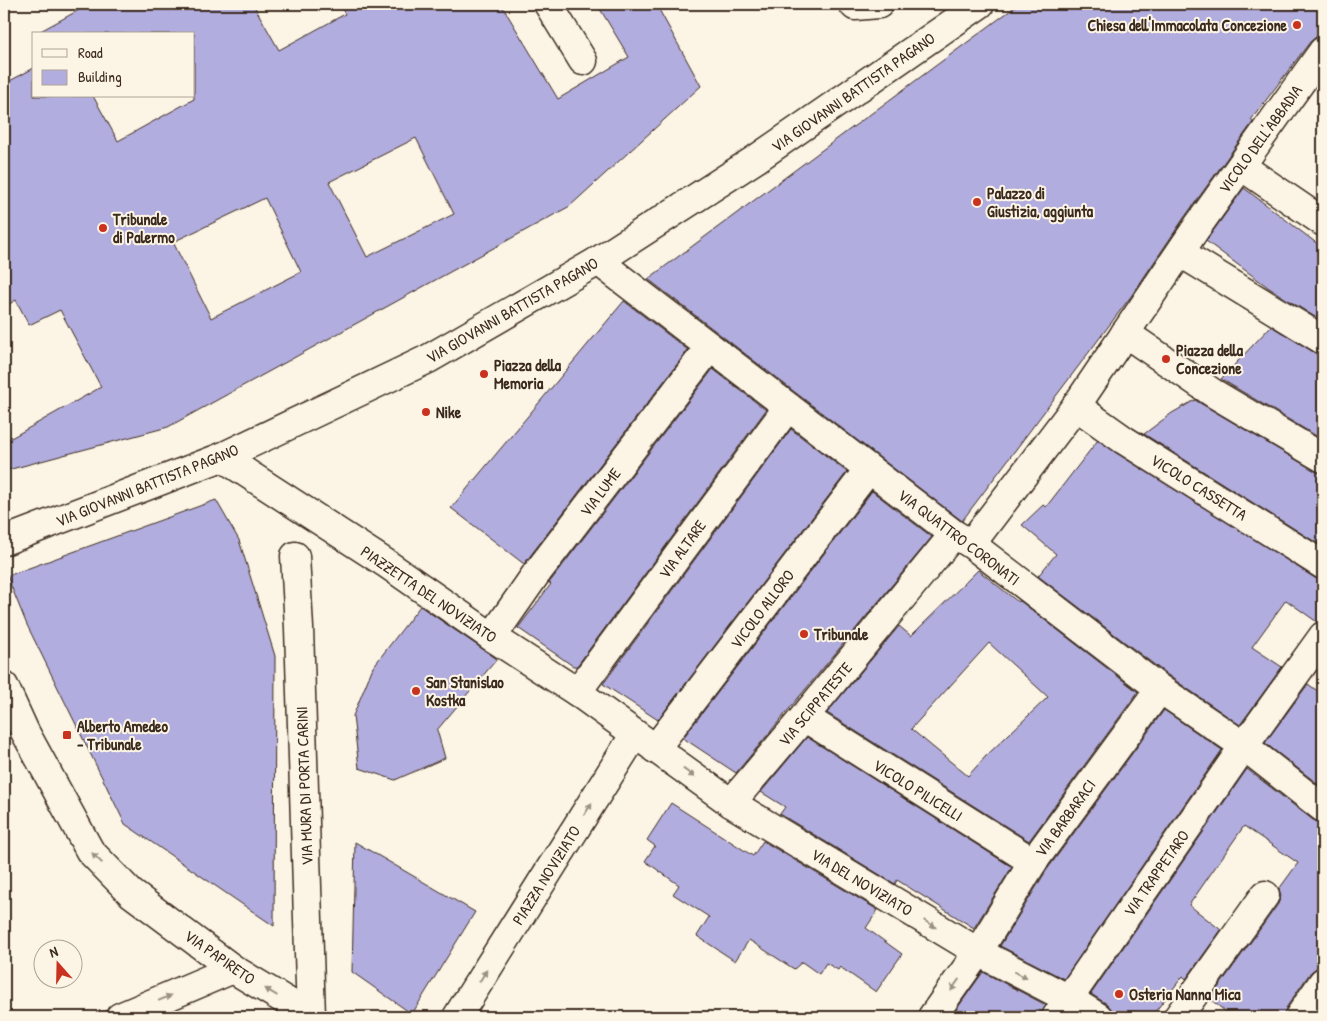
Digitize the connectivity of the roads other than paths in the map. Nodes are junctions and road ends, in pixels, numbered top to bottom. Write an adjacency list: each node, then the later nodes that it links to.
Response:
1 (548, 4): 6 (street)
2 (853, 4): 3 (street)
3 (879, 4)
4 (980, 4): 10 (street, VIA GIOVANNI BATTISTA PAGANO)
5 (1323, 51): 7 (street, VICOLO DELL'ABBADIA)
6 (583, 61)
7 (1241, 166): 8 (street); 9 (street, VICOLO DELL'ABBADIA)
8 (1323, 222)
9 (1181, 253): 11 (street, VICOLO DELL'ABBADIA); 12 (street)
10 (598, 262): 13 (street, VIA QUATTRO CORONATI); 16 (street, VIA GIOVANNI BATTISTA PAGANO)
11 (1125, 333): 14 (street, VICOLO DELL'ABBADIA); 17 (street)
12 (1323, 340)
13 (710, 347): 15 (street, VIA QUATTRO CORONATI); 24 (street, VIA LUME)
14 (1076, 406): 19 (street, VIA SCIPPATESTE); 22 (street, VICOLO CASSETTA)
15 (788, 407): 18 (street, VIA QUATTRO CORONATI); 27 (street, VIA ALTARE)
16 (222, 457): 20 (street, VIA GIOVANNI BATTISTA PAGANO); 24 (street, PIAZZETTA DEL NOVIZIATO)
17 (1323, 458)
18 (869, 469): 19 (street, VIA QUATTRO CORONATI); 29 (street, VICOLO ALLORO)
19 (963, 539): 26 (street, VIA QUATTRO CORONATI); 28 (street, VIA SCIPPATESTE)
20 (4, 541)
21 (295, 556): 40 (street, VIA MURA DI PORTA CARINI)
22 (1323, 565)
23 (1323, 636): 30 (street, VIA TRAPPETARO)
24 (492, 637): 27 (street, PIAZZETTA DEL NOVIZIATO)
25 (4, 686): 36 (street, VIA PAPIRETO, one-way to 25)
26 (1160, 689): 30 (street, VIA QUATTRO CORONATI); 33 (street, VIA BARBARACI)
27 (577, 692): 29 (street, PIAZZETTA DEL NOVIZIATO)
28 (804, 717): 31 (street, VIA SCIPPATESTE); 33 (street, VICOLO PILICELLI)
29 (645, 741): 31 (street, VIA DEL NOVIZIATO, one-way to 31); 41 (street, PIAZZA NOVIZIATO, one-way to 29)
30 (1244, 746): 32 (street, VIA QUATTRO CORONATI); 38 (street, VIA TRAPPETARO)
31 (731, 803): 35 (street, VIA DEL NOVIZIATO, one-way to 35)
32 (1323, 808)
33 (1033, 862): 35 (street, VIA BARBARACI)
34 (1265, 895): 44 (street)
35 (978, 952): 38 (street, VIA DEL NOVIZIATO, one-way to 38); 42 (street, one-way to 42)
36 (233, 969): 39 (street, one-way to 36); 40 (street, VIA PAPIRETO, one-way to 36)
37 (1323, 982): 45 (street)
38 (1062, 1008): 43 (street, VIA DEL NOVIZIATO)
39 (120, 1017)
40 (312, 1017)
41 (457, 1017)
42 (932, 1017)
43 (1098, 1017)
44 (1178, 1017)
45 (1299, 1017)

